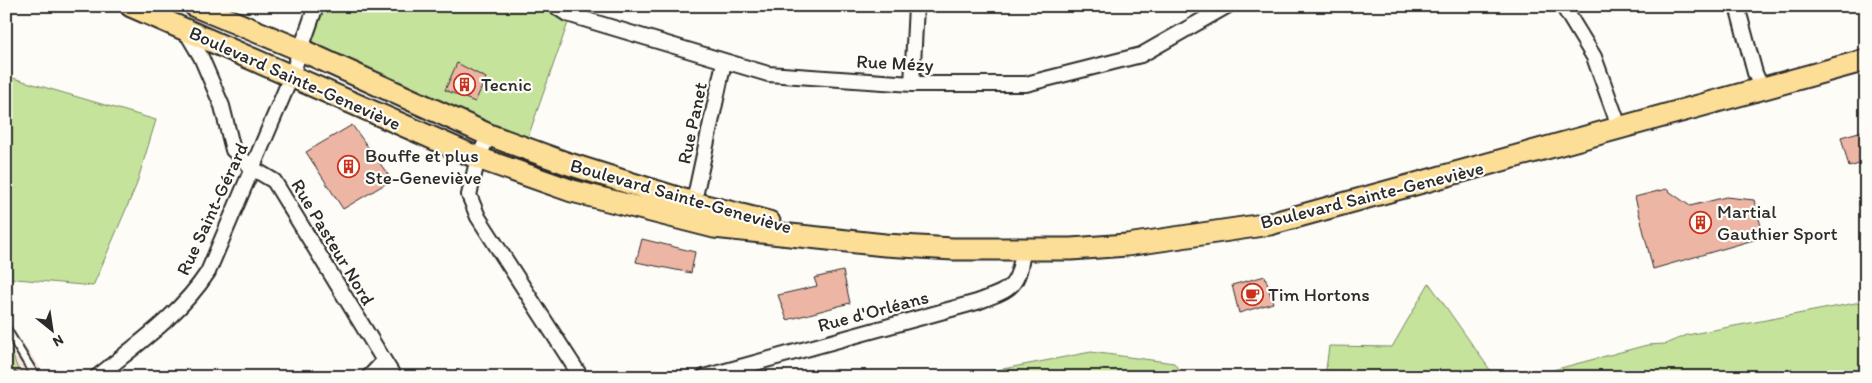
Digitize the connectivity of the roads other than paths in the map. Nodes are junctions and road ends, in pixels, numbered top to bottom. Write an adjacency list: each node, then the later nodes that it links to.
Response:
1 (131, 6): 9 (main road, Boulevard Sainte-Geneviève)
2 (195, 6): 10 (main road, Boulevard Sainte-Geneviève)
3 (316, 6): 10 (street, Rue Saint-Gérard)
4 (555, 6): 12 (street, Rue Mézy)
5 (916, 6): 14 (street)
6 (1227, 6): 14 (street, Rue Mézy)
7 (1563, 6): 16 (street)
8 (1737, 6): 15 (street)
9 (184, 29): 13 (main road, Boulevard Sainte-Geneviève); 19 (street, Rue Pasteur Nord)
10 (301, 50): 13 (street, Rue Saint-Gérard); 17 (main road, Boulevard Sainte-Geneviève)
11 (1866, 60): 15 (main road, Boulevard Sainte-Geneviève)
12 (724, 62): 14 (street, Rue Mézy); 20 (street, Rue Panet)
13 (291, 77): 18 (main road, Boulevard Sainte-Geneviève); 19 (street, Rue Saint-Gérard)
14 (912, 84)
15 (1762, 89): 16 (main road, Boulevard Sainte-Geneviève)
16 (1620, 128): 22 (main road, Boulevard Sainte-Geneviève)
17 (489, 135): 18 (street); 21 (main road, Boulevard Sainte-Geneviève)
18 (478, 158): 21 (main road, Boulevard Sainte-Geneviève); 29 (street)
19 (252, 168): 24 (street, Rue Pasteur Nord); 26 (street, Rue Saint-Gérard)
20 (696, 192)
21 (837, 240): 22 (main road, Boulevard Sainte-Geneviève)
22 (1023, 250): 30 (street, Rue d'Orléans)
23 (6, 328): 25 (lane)
24 (384, 362): 27 (street); 28 (street, Rue Pasteur Nord)
25 (36, 377)
26 (97, 377)
27 (368, 377)
28 (394, 377)
29 (581, 377)
30 (704, 377)

